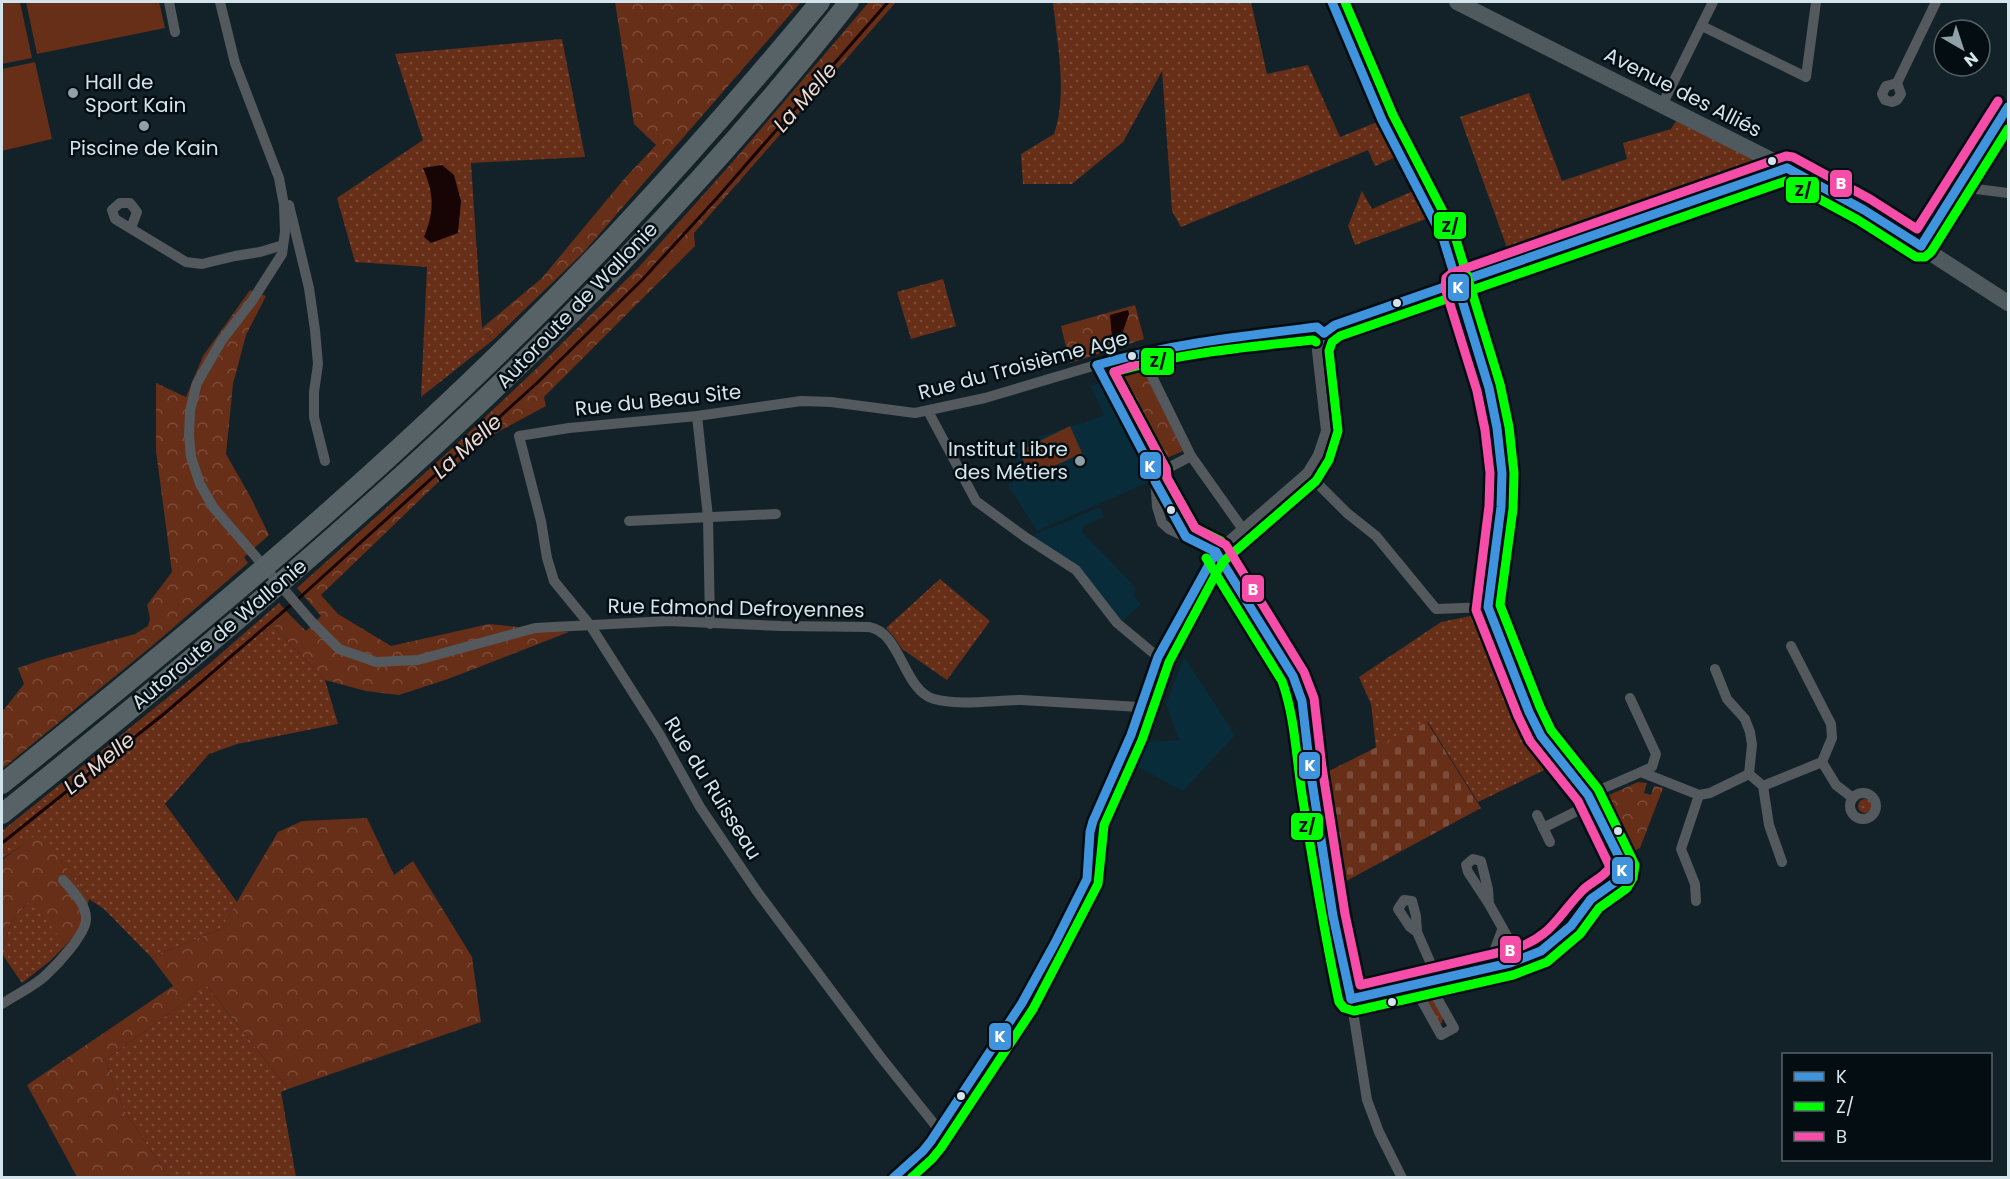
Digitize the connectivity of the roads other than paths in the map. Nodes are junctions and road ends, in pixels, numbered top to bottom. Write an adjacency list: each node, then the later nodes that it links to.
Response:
1 (169, 2): 11 (street)
2 (220, 2): 18 (street)
3 (820, 2): 52 (highway, Autoroute de Wallonie)
4 (849, 2): 57 (highway, Autoroute de Wallonie)
5 (1332, 2): 23 (street)
6 (1457, 2): 13 (main road, Avenue des Alliés)
7 (1713, 2): 10 (street)
8 (1816, 2): 10 (street)
9 (1936, 2): 12 (street)
10 (1702, 26): 13 (street)
11 (175, 32)
12 (1897, 83)
13 (1662, 105): 15 (main road, Avenue des Alliés)
14 (2008, 107): 16 (street)
15 (1787, 168): 20 (main road, Avenue des Alliés); 23 (street)
16 (1960, 187): 17 (street); 20 (street)
17 (2008, 193)
18 (283, 196): 21 (street); 22 (street)
19 (132, 228): 21 (street)
20 (1921, 246): 24 (main road, Avenue des Alliés)
21 (282, 249): 22 (street); 43 (street, Rue Edmond Defroyennes)
22 (301, 254): 33 (street)
23 (1456, 284): 25 (street); 41 (street)
24 (2008, 303)
25 (1323, 333): 26 (street, Rue du Troisième Age); 34 (street)
26 (1140, 351): 27 (street, Rue du Troisième Age); 32 (street)
27 (1097, 365): 29 (street, Rue du Troisième Age); 35 (street)
28 (801, 401): 29 (street, Rue du Troisième Age); 30 (street, Rue du Beau Site)
29 (928, 411): 45 (street)
30 (697, 416): 31 (street, Rue du Beau Site); 37 (street)
31 (519, 436): 43 (street, Rue du Ruisseau)
32 (1191, 456): 35 (street); 39 (street)
33 (325, 461)
34 (1307, 473): 39 (street); 41 (street)
35 (1155, 478): 40 (street)
36 (776, 514): 37 (street)
37 (708, 517): 38 (street); 42 (street)
38 (628, 521)
39 (1242, 528): 40 (street)
40 (1216, 552): 45 (street); 71 (street)
41 (1488, 607): 56 (street)
42 (710, 624): 43 (street, Rue Edmond Defroyennes); 48 (street, Rue Edmond Defroyennes)
43 (590, 625): 73 (street, Rue du Ruisseau)
44 (1791, 646): 49 (street)
45 (1158, 657): 48 (street)
46 (1715, 669): 51 (street)
47 (1630, 698): 50 (street)
48 (1141, 707): 73 (street)
49 (1822, 762): 53 (street); 55 (street)
50 (1641, 772): 54 (street); 56 (street)
51 (1749, 774): 53 (street); 54 (street)
52 (2, 784)
53 (1762, 786): 61 (street)
54 (1699, 795): 63 (street)
55 (1853, 798)
56 (1591, 799): 59 (street); 67 (street)
57 (2, 814)
58 (1537, 815): 59 (street)
59 (1543, 828): 60 (street)
60 (1550, 842)
61 (1782, 862)
62 (63, 880): 72 (street)
63 (1696, 901)
64 (1489, 904): 65 (street)
65 (1502, 930): 67 (street); 68 (street)
66 (1417, 932): 69 (street)
67 (1520, 959): 68 (street)
68 (1488, 968): 69 (street)
69 (1433, 981): 70 (street); 70 (street)
70 (1413, 985): 71 (street)
71 (1351, 999): 75 (street)
72 (2, 1004)
73 (939, 1130): 74 (street)
74 (892, 1178)
75 (1401, 1178)

